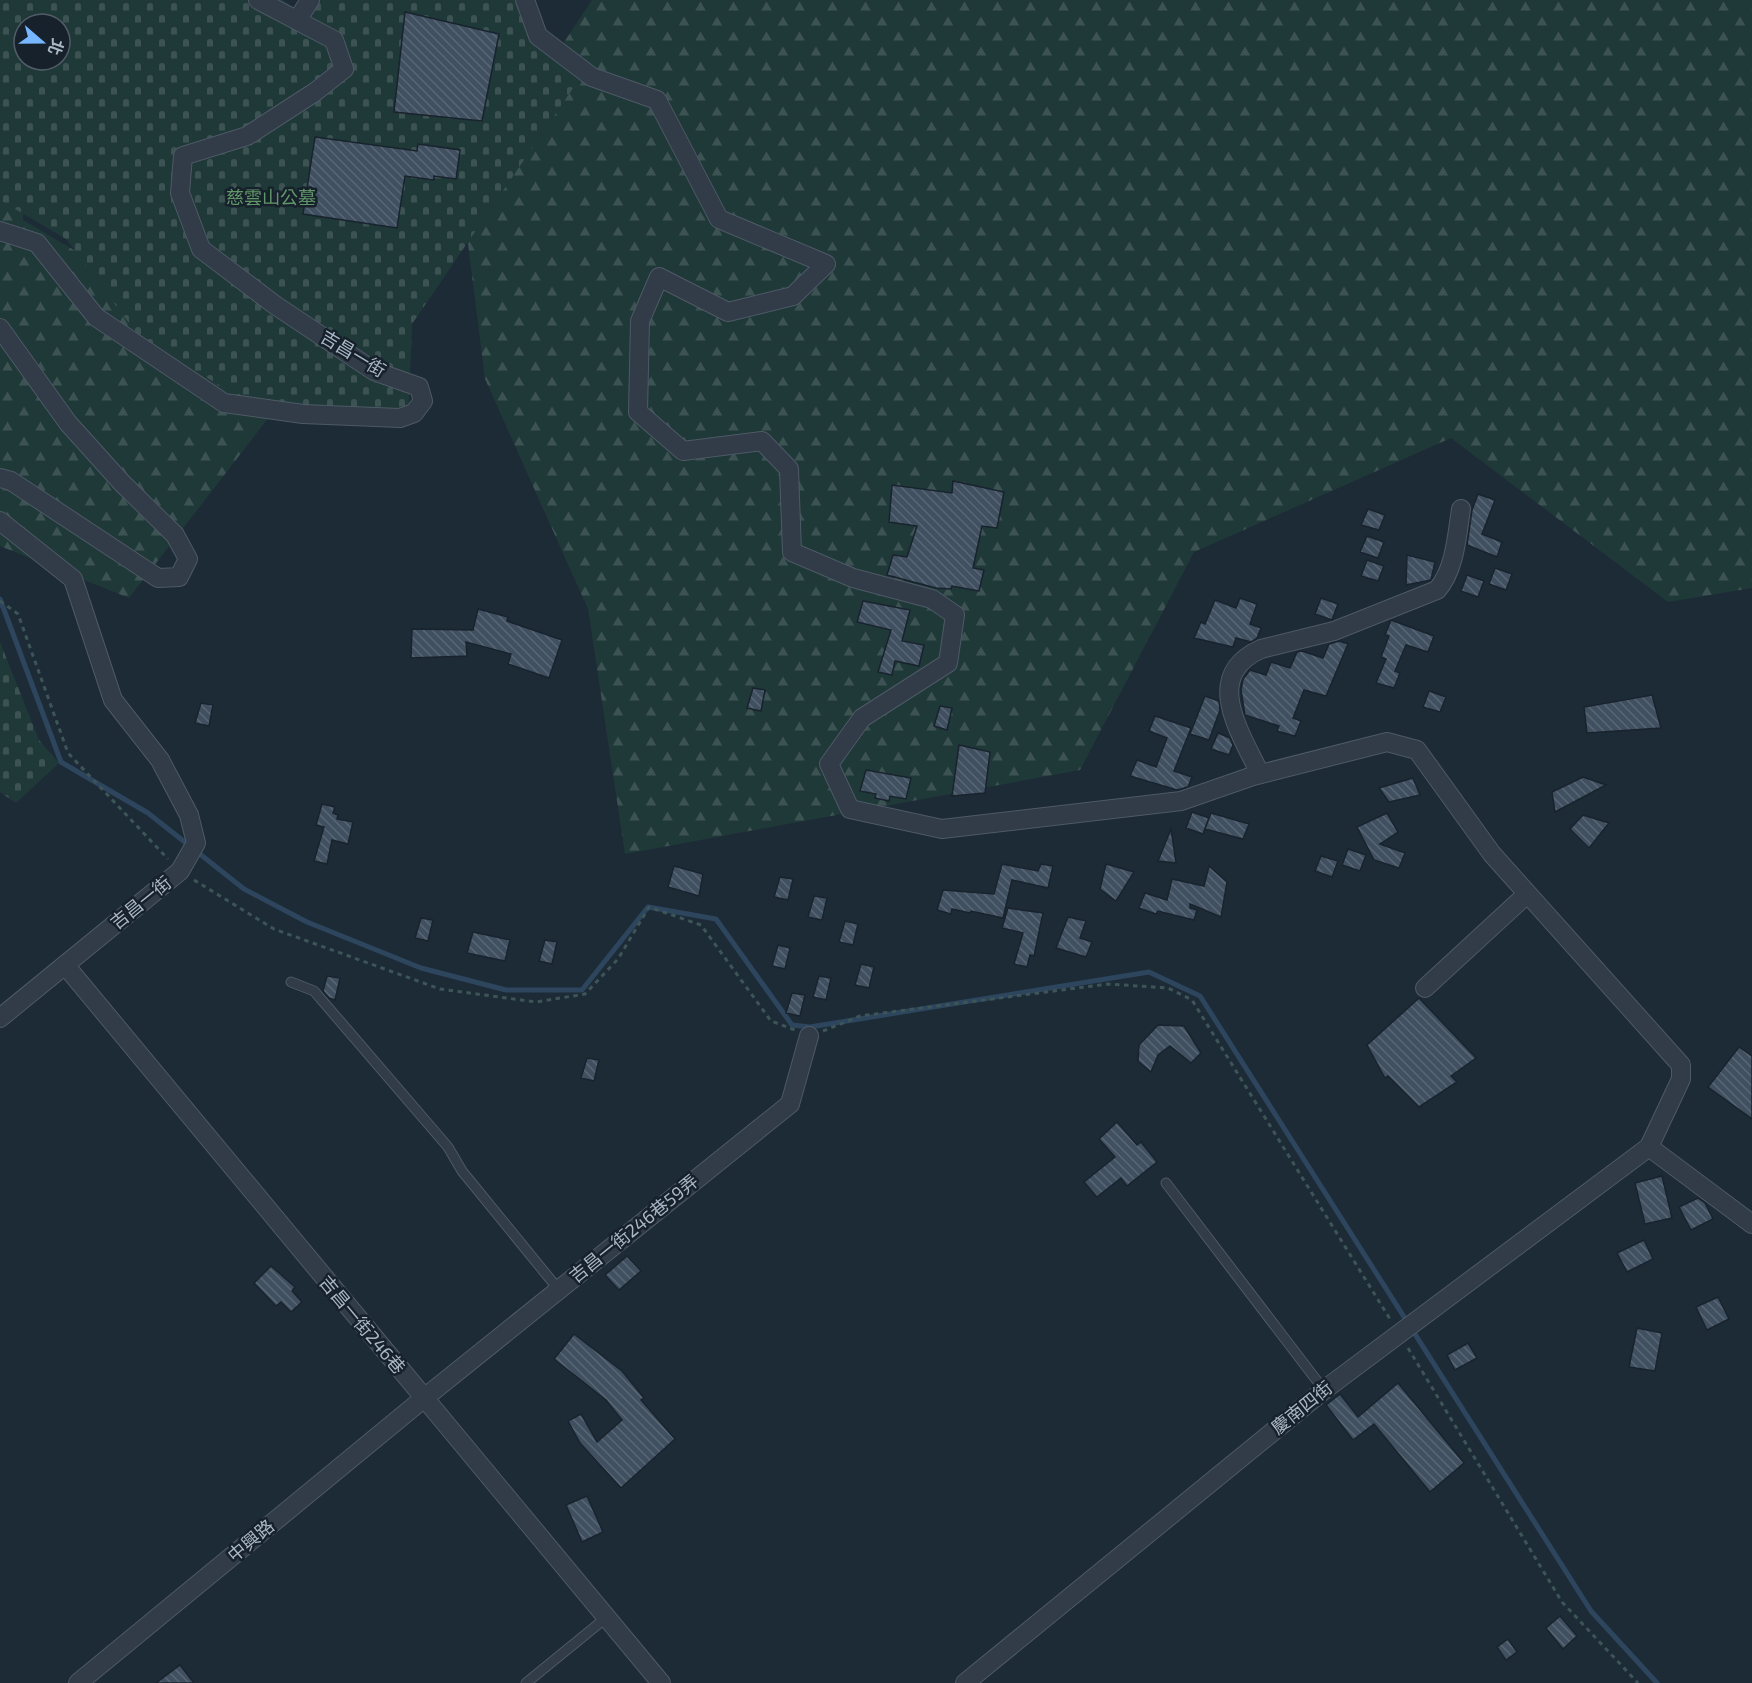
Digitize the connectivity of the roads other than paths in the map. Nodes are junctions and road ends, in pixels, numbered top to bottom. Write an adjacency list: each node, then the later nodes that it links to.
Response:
1 (258, 0): 4 (street, 吉昌一街)
2 (310, 0): 4 (street)
3 (525, 0): 10 (street)
4 (298, 19): 5 (street, 吉昌一街)
5 (0, 231)
6 (0, 328): 7 (street)
7 (0, 478)
8 (1461, 509): 10 (street)
9 (0, 521): 12 (street, 吉昌一街)
10 (1260, 774): 11 (street)
11 (1527, 894): 14 (street); 17 (street)
12 (65, 965): 15 (street, 吉昌一街); 22 (street, 吉昌一街246巷)
13 (291, 982): 20 (lane)
14 (1425, 988)
15 (0, 1018)
16 (809, 1036): 20 (street, 吉昌一街246巷59弄)
17 (1649, 1147): 19 (street); 21 (street, 慶南四街)
18 (1166, 1183): 21 (lane)
19 (1752, 1224)
20 (559, 1290): 22 (street, 吉昌一街246巷59弄)
21 (1324, 1390): 27 (street, 慶南四街)
22 (423, 1399): 23 (street, 吉昌一街246巷); 24 (street, 中興路)
23 (607, 1617): 25 (lane); 26 (street, 吉昌一街246巷)
24 (78, 1683)
25 (526, 1683)
26 (661, 1683)
27 (965, 1683)

